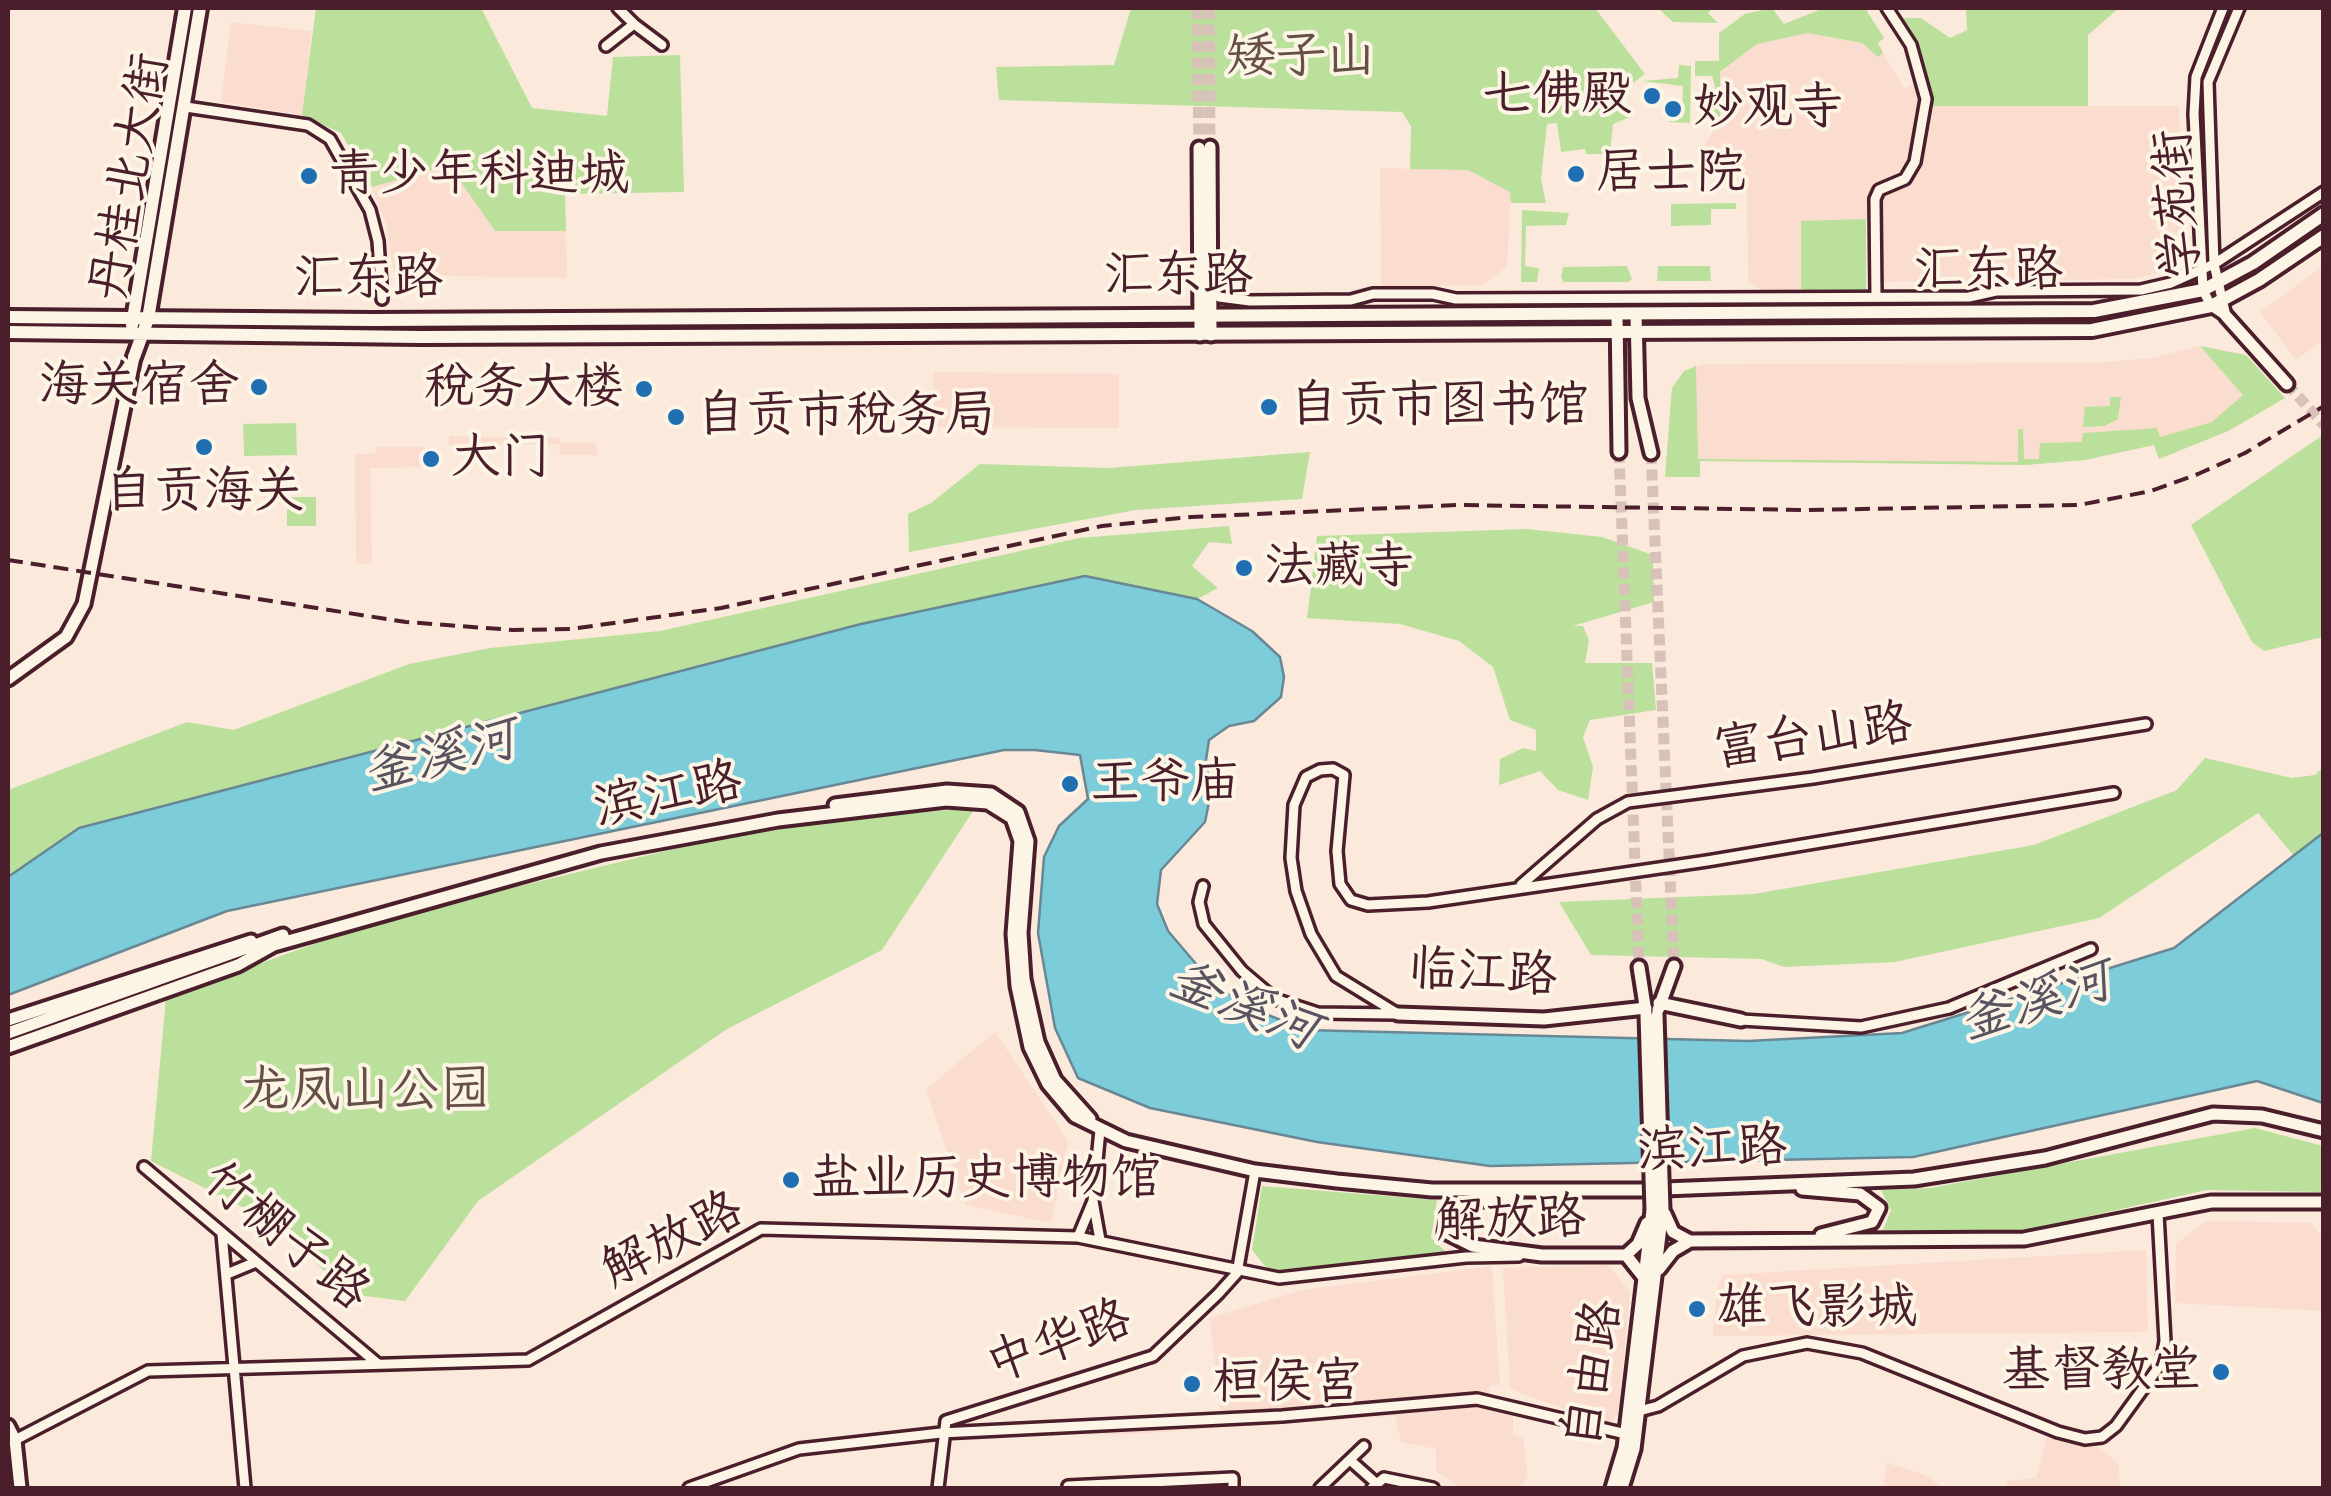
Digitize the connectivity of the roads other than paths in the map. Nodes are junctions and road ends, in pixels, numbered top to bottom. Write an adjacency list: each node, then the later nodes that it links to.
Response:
1 (185, 8): 27 (main road, 丹桂北大街)
2 (200, 8): 10 (main road, 丹桂北大街)
3 (618, 8): 7 (street)
4 (1887, 8): 19 (street)
5 (2223, 8): 15 (street, 学苑街)
6 (2238, 8): 14 (street, 学苑街)
7 (634, 24): 8 (street); 9 (street)
8 (606, 46)
9 (662, 46)
10 (186, 107): 20 (street); 27 (main road, 丹桂北大街)
11 (2324, 192): 14 (street)
12 (2324, 214): 16 (main road, 汇东路)
13 (2324, 236): 21 (main road, 汇东路)
14 (2214, 264): 15 (street); 16 (street, 学苑街)
15 (2201, 270): 18 (street, 学苑街); 19 (street)
16 (2217, 283): 18 (main road, 汇东路); 21 (street, 学苑街)
17 (1210, 286): 19 (street); 26 (main road); 26 (main road)
18 (2202, 290): 21 (street, 学苑街); 22 (main road, 汇东路)
19 (1876, 296)
20 (382, 300)
21 (2217, 302): 24 (street, 学苑街); 29 (main road, 汇东路)
22 (1636, 314): 23 (main road, 汇东路); 29 (main road)
23 (1616, 315): 26 (main road, 汇东路); 31 (main road)
24 (2226, 316): 34 (main road)
25 (8, 317): 27 (main road, 汇东路)
26 (1205, 318): 27 (main road, 汇东路); 32 (main road)
27 (141, 319): 30 (main road, 丹桂北大街)
28 (8, 332): 30 (main road, 汇东路)
29 (1637, 332): 31 (main road, 汇东路); 31 (main road)
30 (138, 333): 32 (main road, 汇东路); 33 (main road, 丹桂北大街)
31 (1617, 333): 32 (main road, 汇东路)
32 (1205, 335)
33 (134, 358): 35 (main road, 丹桂北大街)
34 (2287, 384)
35 (8, 679)
36 (2146, 724): 39 (street, 富台山路)
37 (2114, 792): 39 (street)
38 (1203, 886): 44 (street)
39 (1519, 887): 44 (street, 临江路)
40 (2091, 949): 45 (street, 临江路)
41 (1674, 966): 43 (main road)
42 (1638, 967): 43 (main road)
43 (1652, 1010): 44 (main road, 临江路); 45 (main road, 临江路); 55 (main road, bridge)
44 (1398, 1014)
45 (1741, 1020)
46 (10, 1035): 47 (main road, 滨江路); 47 (main road, 滨江路)
47 (1100, 1130): 50 (main road, 滨江路); 53 (street)
48 (2324, 1131): 51 (main road, 滨江路)
49 (144, 1167): 57 (street, 竹棚子路)
50 (1255, 1171): 52 (main road, 滨江路); 65 (street)
51 (1783, 1185): 52 (main road, 滨江路); 60 (main road)
52 (1530, 1191): 63 (main road)
53 (1093, 1201): 58 (street); 59 (street)
54 (2324, 1202): 56 (main road)
55 (1658, 1210): 61 (main road); 62 (main road); 67 (main road, 自由路); 68 (main road, 自由路)
56 (2158, 1214): 60 (main road); 71 (street)
57 (222, 1234): 64 (street, 竹棚子路); 66 (street)
58 (1078, 1237): 59 (street, 解放路); 69 (street, 解放路)
59 (1100, 1240): 65 (street, 解放路)
60 (1800, 1240): 61 (main road)
61 (1690, 1242): 67 (main road)
62 (1626, 1255): 63 (main road, 解放路); 68 (main road)
63 (1542, 1256): 65 (street, 解放路)
64 (256, 1262): 66 (street); 69 (street, 竹棚子路)
65 (1237, 1273): 73 (street, 中华路)
66 (226, 1274): 70 (street)
67 (1657, 1274): 71 (main road, 自由路)
68 (1646, 1283): 74 (main road, 自由路)
69 (378, 1364): 70 (street, 解放路)
70 (233, 1368): 75 (street, 解放路); 81 (street)
71 (1639, 1411): 88 (main road, 自由路)
72 (8, 1426): 75 (main road)
73 (941, 1434): 74 (street); 82 (street); 83 (street, 中华路)
74 (1626, 1434): 87 (main road, 自由路)
75 (16, 1440): 80 (main road)
76 (1364, 1446): 77 (street)
77 (1350, 1460): 79 (street); 85 (street)
78 (1068, 1486): 84 (street)
79 (1374, 1486): 86 (street)
80 (20, 1488)
81 (244, 1488)
82 (689, 1488)
83 (938, 1488)
84 (1232, 1488)
85 (1320, 1488)
86 (1433, 1488)
87 (1612, 1488)
88 (1622, 1488)

